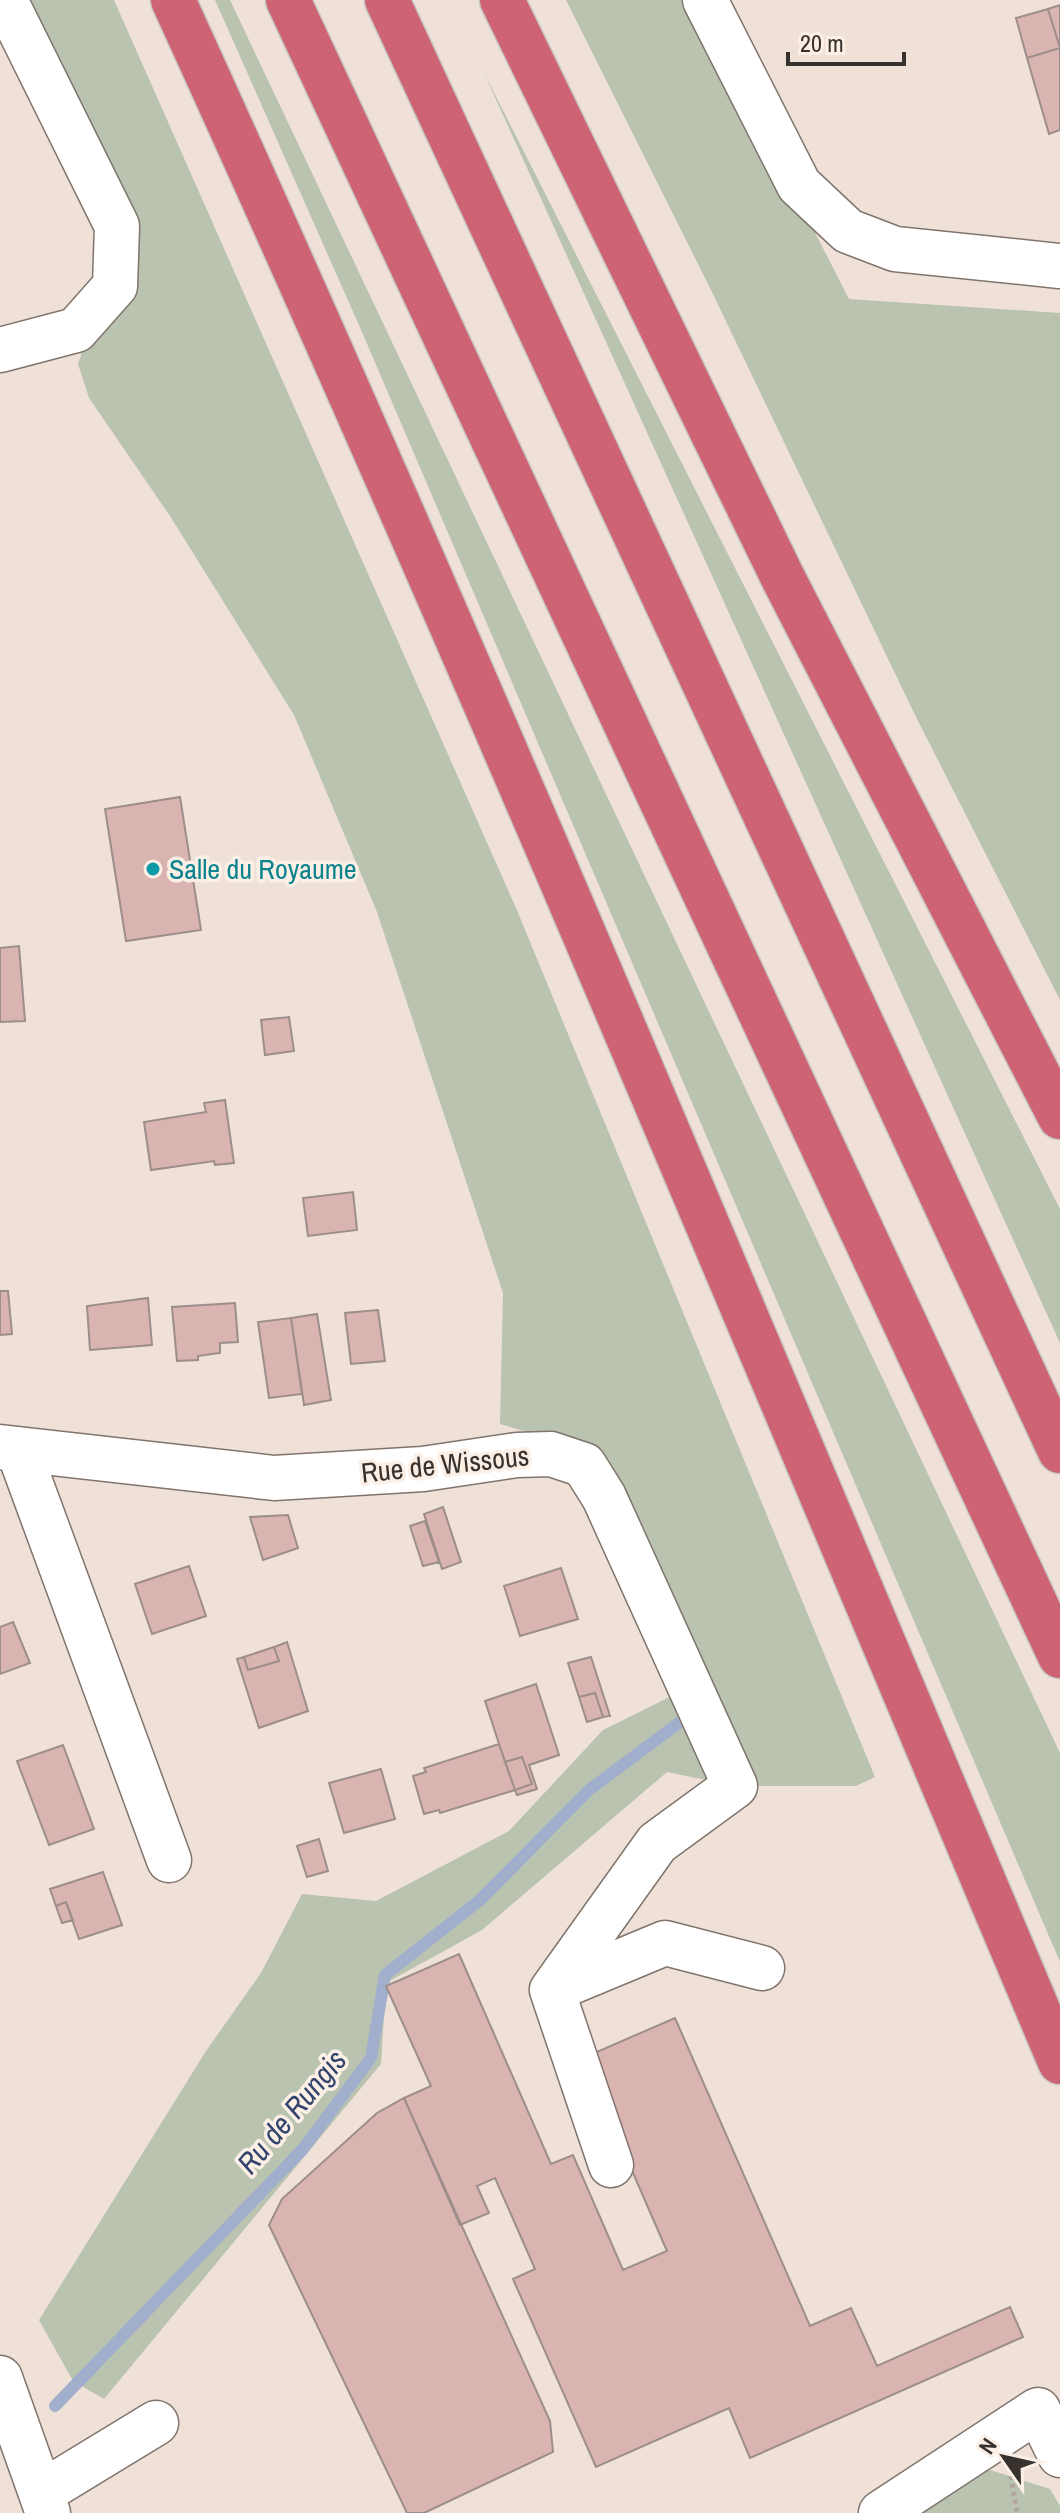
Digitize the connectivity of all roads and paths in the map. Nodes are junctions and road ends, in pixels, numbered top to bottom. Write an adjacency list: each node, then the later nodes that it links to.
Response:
1 (5, 0): 8 (street)
2 (173, 0): 16 (highway)
3 (288, 0): 12 (highway)
4 (387, 0): 11 (highway)
5 (502, 0): 9 (highway)
6 (705, 0): 7 (street)
7 (1060, 266)
8 (0, 350)
9 (1060, 1117)
10 (9, 1448): 13 (street); 15 (street, Rue de Wissous)
11 (1060, 1451)
12 (1060, 1656)
13 (169, 1860)
14 (762, 1968): 15 (street)
15 (552, 1990): 17 (street)
16 (1060, 2062)
17 (611, 2165)
18 (0, 2378): 21 (street)
19 (156, 2423): 21 (street)
20 (1060, 2455): 22 (street)
21 (45, 2503)
22 (881, 2513)

